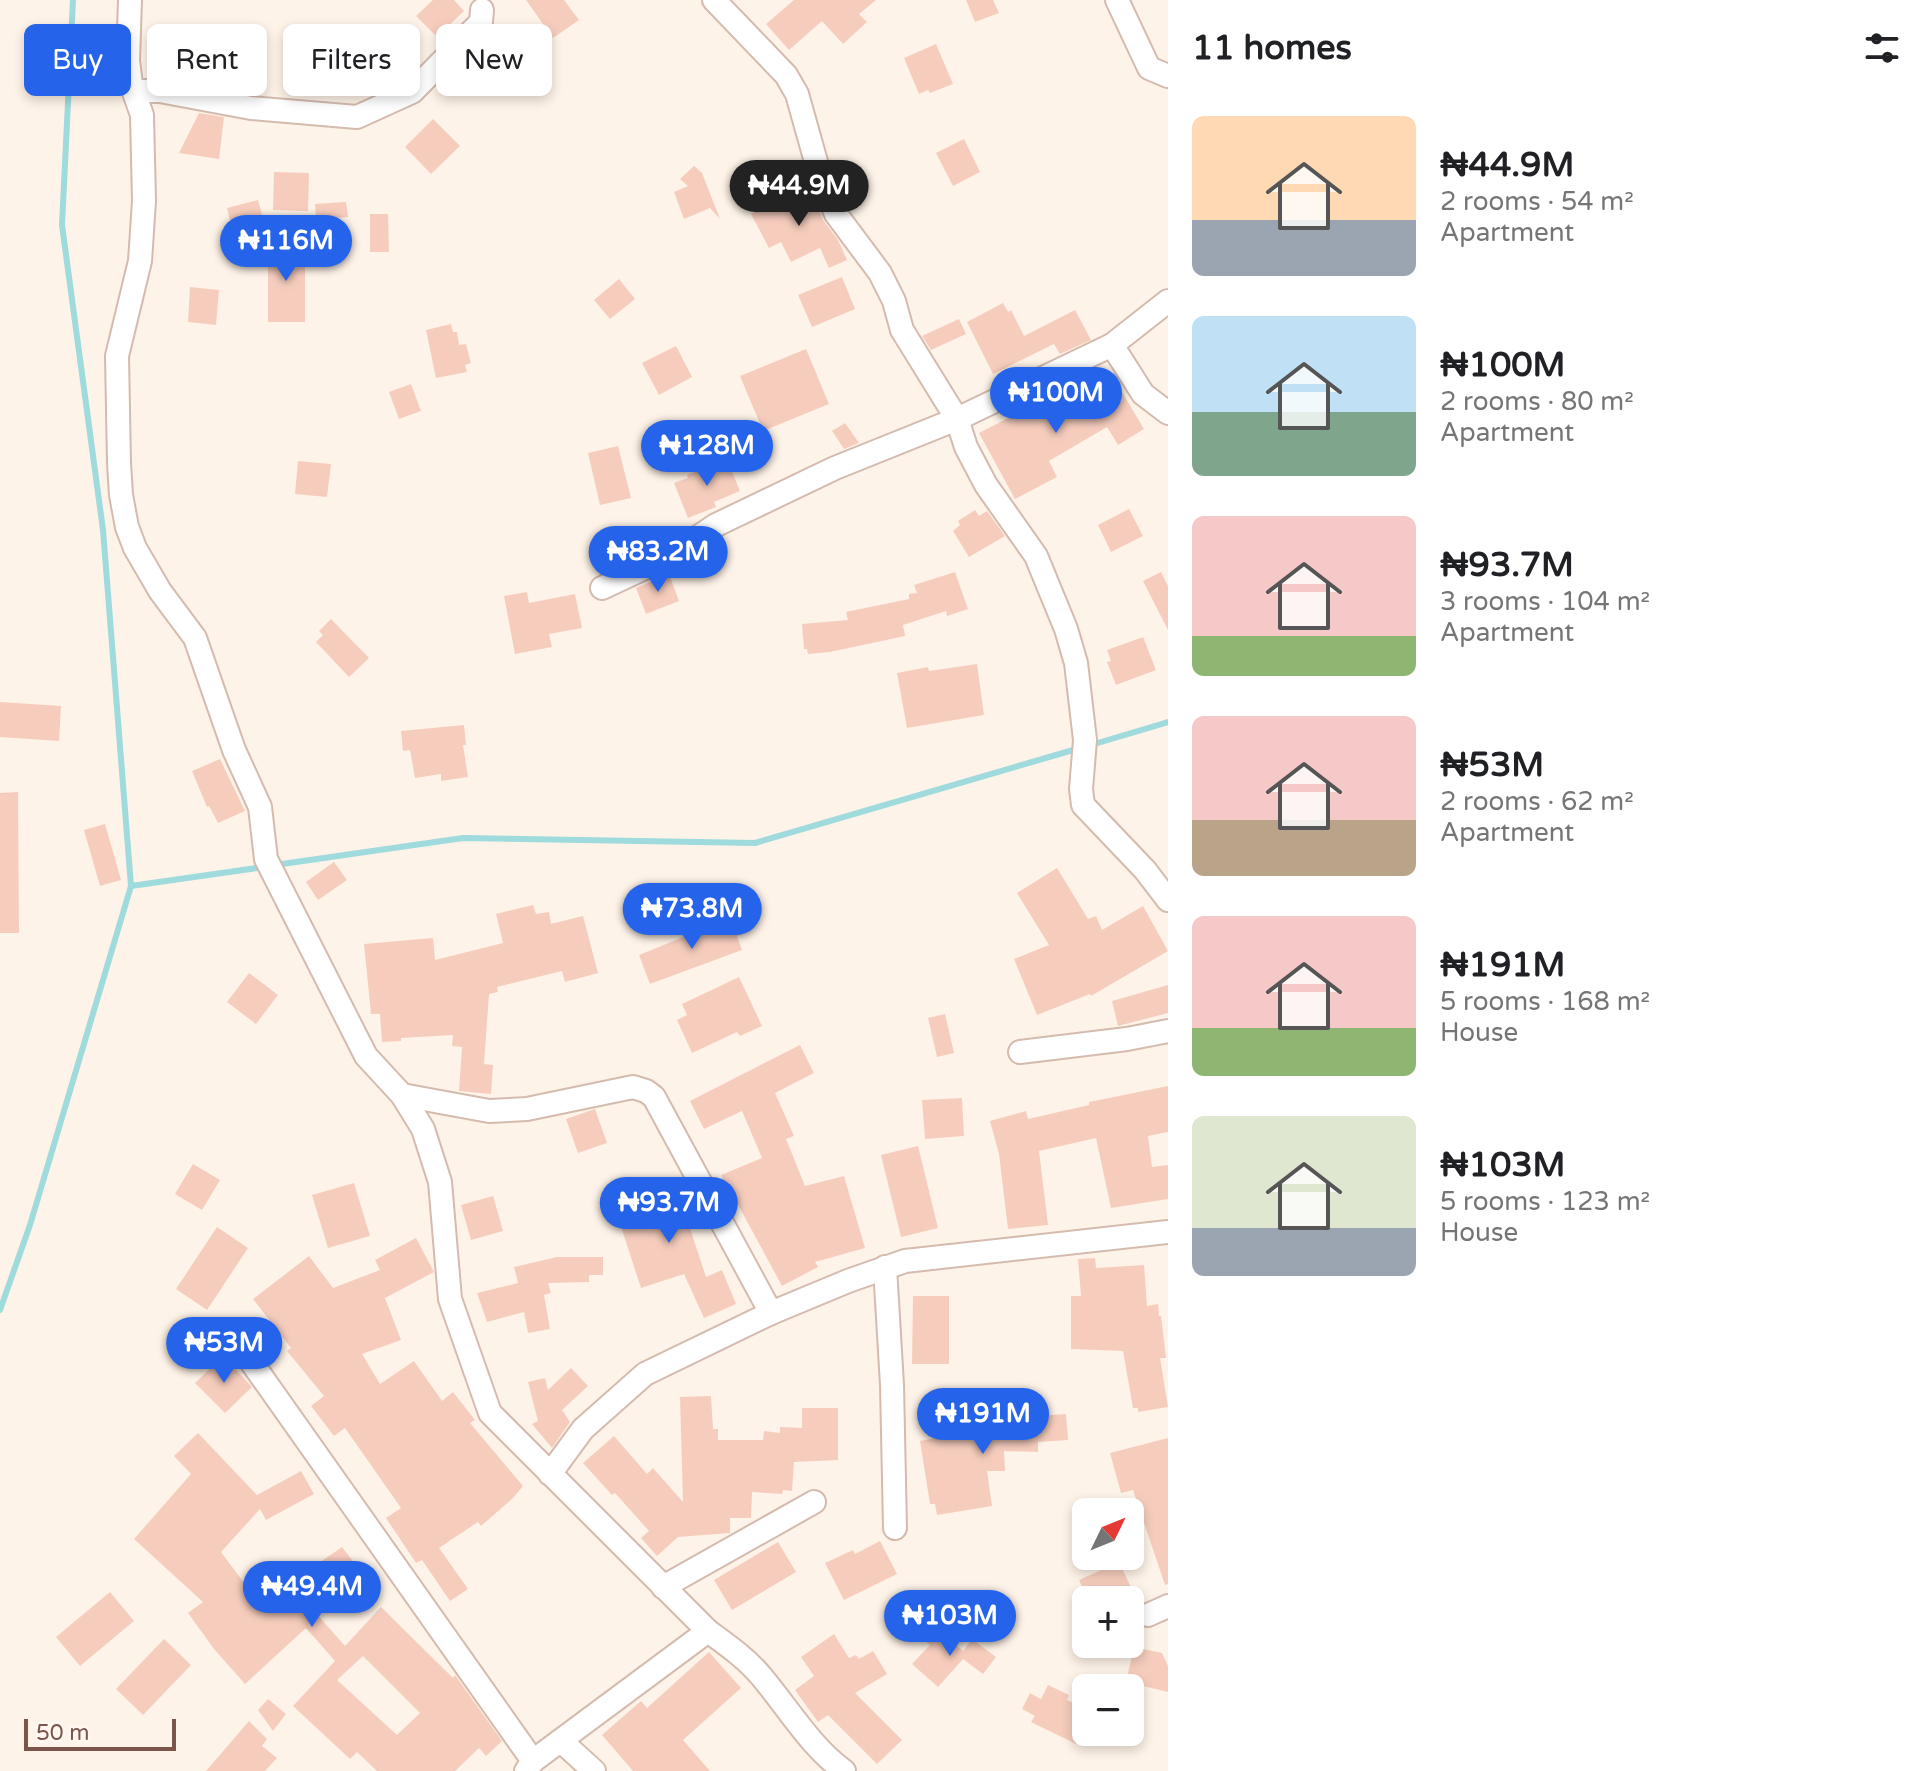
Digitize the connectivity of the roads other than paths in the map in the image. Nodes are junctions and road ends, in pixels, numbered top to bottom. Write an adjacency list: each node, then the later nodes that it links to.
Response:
1 (130, 0): 6 (street)
2 (714, 0): 10 (street)
3 (1117, 0): 5 (street)
4 (482, 10): 6 (street)
5 (1168, 76)
6 (134, 91): 15 (street)
7 (1168, 301): 8 (street)
8 (1112, 345): 9 (street); 10 (street)
9 (1168, 413)
10 (957, 419): 11 (street); 12 (street)
11 (602, 588)
12 (1168, 900)
13 (1168, 1031): 14 (street)
14 (1020, 1052)
15 (402, 1095): 18 (street); 20 (street)
16 (1168, 1232): 17 (street)
17 (885, 1267): 18 (street); 22 (street)
18 (771, 1313): 20 (street)
19 (233, 1336): 26 (street)
20 (550, 1474): 23 (street)
21 (814, 1502): 23 (street)
22 (895, 1528)
23 (663, 1587): 24 (street)
24 (708, 1631): 25 (street); 28 (street)
25 (561, 1741): 26 (street); 27 (street)
26 (529, 1766)
27 (594, 1771)
28 (844, 1771)

